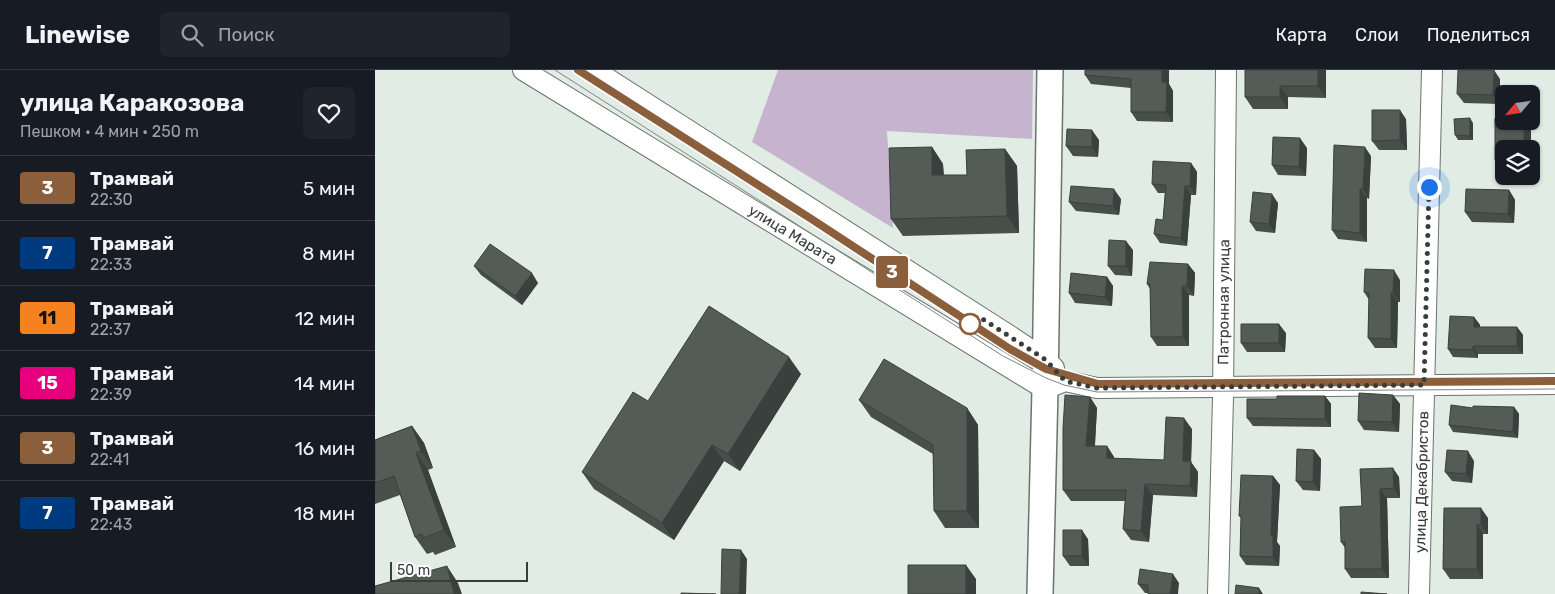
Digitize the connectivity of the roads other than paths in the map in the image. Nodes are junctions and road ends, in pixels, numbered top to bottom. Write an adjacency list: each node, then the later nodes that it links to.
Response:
1 (523, 70): 8 (street, улица Марата)
2 (594, 70): 6 (street, улица Марата)
3 (1050, 70): 6 (main road)
4 (1226, 70): 10 (street, Патронная улица)
5 (1432, 70): 9 (street, улица Декабристов)
6 (1046, 360): 8 (main road)
7 (1555, 384): 9 (street, улица Марата)
8 (1055, 385): 10 (street, улица Марата); 11 (main road)
9 (1424, 385): 10 (street, улица Марата); 13 (street, улица Декабристов)
10 (1223, 387): 12 (street, Патронная улица)
11 (1040, 594)
12 (1218, 594)
13 (1419, 594)

